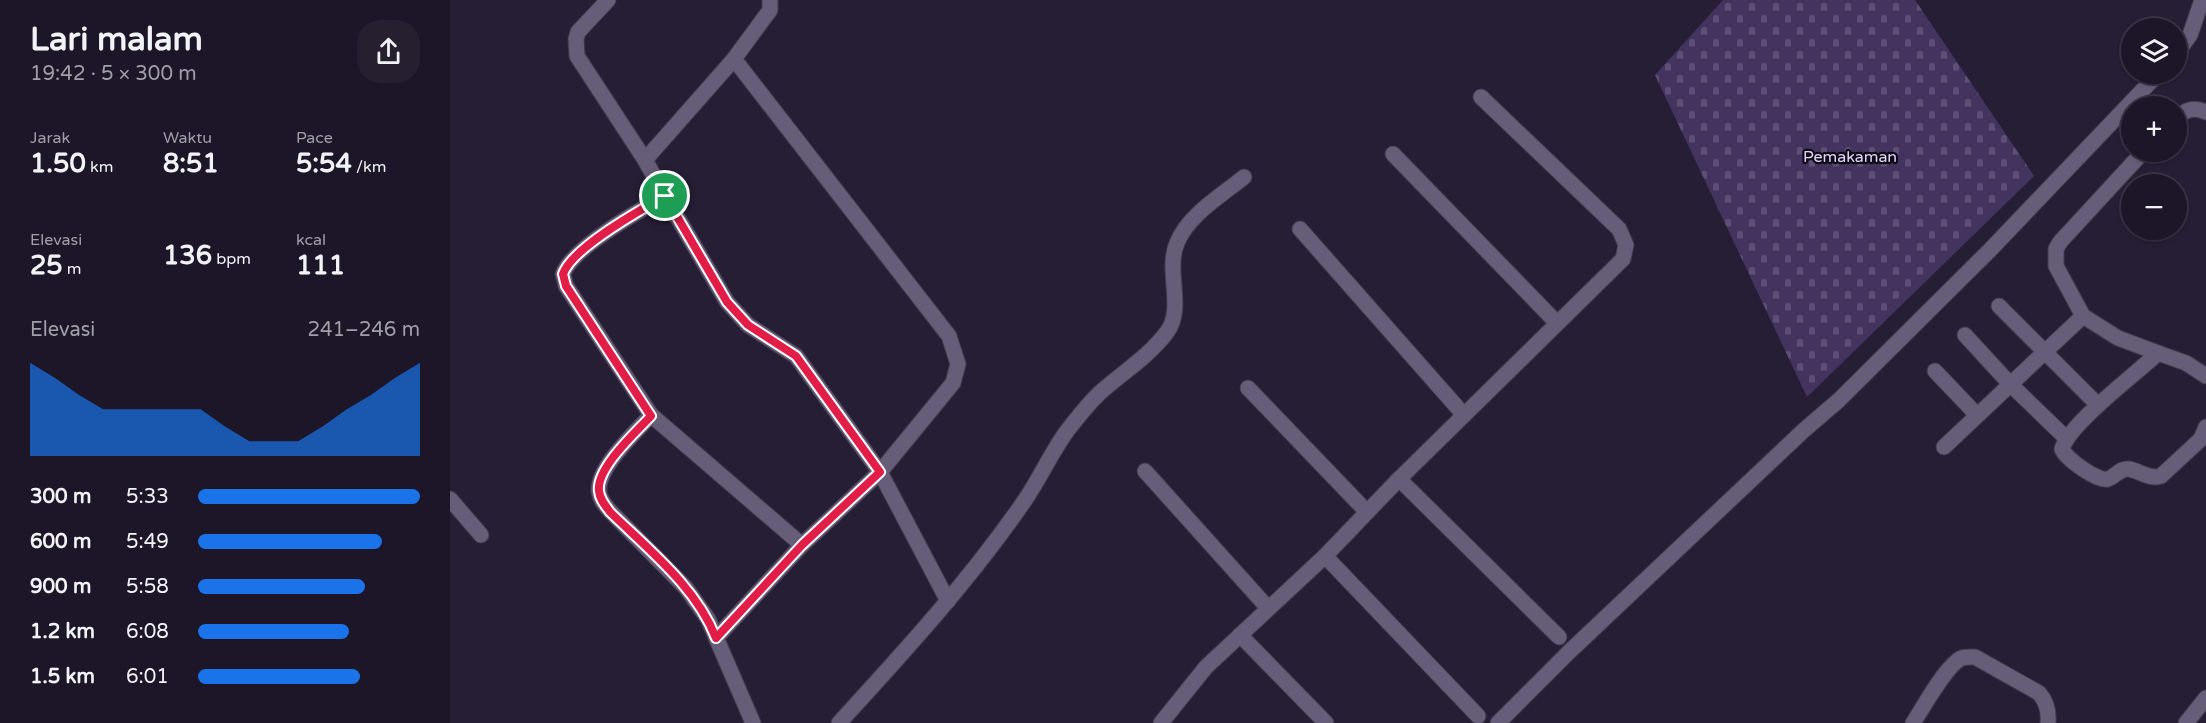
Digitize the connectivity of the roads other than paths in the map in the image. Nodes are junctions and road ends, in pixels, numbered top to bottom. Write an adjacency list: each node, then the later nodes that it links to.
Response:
1 (608, 0): 11 (street)
2 (770, 0): 5 (street)
3 (2202, 0): 4 (street)
4 (2187, 39)
5 (734, 59): 11 (street); 34 (street)
6 (2148, 84): 52 (street)
7 (1481, 97): 18 (street)
8 (2187, 110): 9 (street)
9 (2206, 112)
10 (1393, 154): 18 (street)
11 (645, 160): 14 (street)
12 (2134, 162): 17 (street)
13 (1244, 177): 41 (street)
14 (665, 196): 28 (street); 34 (street)
15 (1300, 229): 27 (street)
16 (2000, 306): 20 (street)
17 (2083, 316): 20 (street); 21 (street)
18 (1557, 323): 27 (street)
19 (1965, 335): 24 (street)
20 (2045, 350): 24 (street); 26 (street)
21 (2158, 353): 23 (street); 26 (street)
22 (1935, 371): 29 (street)
23 (2206, 376)
24 (2010, 384): 29 (street); 31 (street)
25 (1248, 388): 37 (street)
26 (2098, 405): 31 (street)
27 (1464, 415): 35 (street)
28 (651, 416): 39 (street); 45 (street)
29 (1977, 416): 32 (street)
30 (2204, 436): 31 (street)
31 (2067, 440)
32 (1944, 447)
33 (1145, 471): 42 (street)
34 (880, 472): 39 (street); 41 (street)
35 (1399, 479): 37 (street); 44 (street)
36 (450, 499): 38 (street)
37 (1367, 512): 40 (street)
38 (481, 536)
39 (802, 545): 45 (street)
40 (1325, 556): 42 (street); 47 (street)
41 (948, 601): 49 (street)
42 (1268, 608): 43 (street)
43 (1240, 635): 50 (street); 51 (street)
44 (1559, 637)
45 (716, 638): 48 (street)
46 (2206, 698): 55 (street)
47 (1478, 716)
48 (753, 723)
49 (839, 723)
50 (1161, 723)
51 (1326, 723)
52 (1498, 723)
53 (1913, 723): 54 (street)
54 (2048, 723)
55 (2186, 723)

